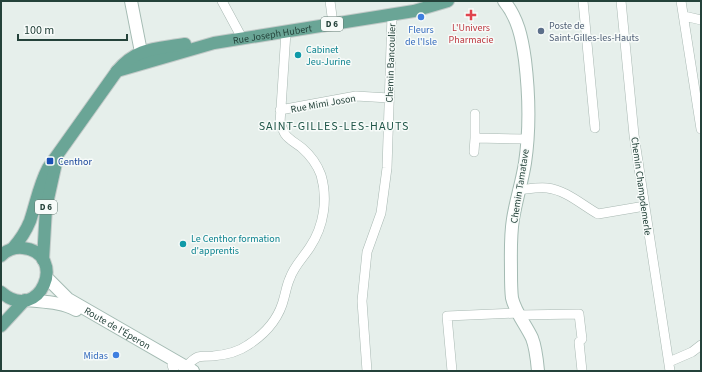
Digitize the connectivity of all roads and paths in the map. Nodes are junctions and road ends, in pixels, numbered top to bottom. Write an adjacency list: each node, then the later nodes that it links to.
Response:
1 (131, 1): 16 (street)
2 (222, 1): 14 (street)
3 (330, 1): 12 (street)
4 (448, 1): 9 (main road, Rue Joseph Hubert / D 6)
5 (504, 1): 24 (street, Chemin Tamatave)
6 (583, 1): 21 (street)
7 (621, 1): 28 (street, Chemin Champdemerle)
8 (682, 1): 10 (street)
9 (392, 15): 12 (main road, Rue Joseph Hubert / D 6); 18 (street, Chemin Bancoulier)
10 (684, 16): 11 (street); 22 (street)
11 (701, 20)
12 (333, 24): 13 (main road, Rue Joseph Hubert / D 6)
13 (286, 32): 14 (main road, Rue Joseph Hubert / D 6); 19 (street, Rue Mimi Joson)
14 (242, 38): 15 (main road, Rue Joseph Hubert / D 6)
15 (214, 43): 16 (main road, Rue Joseph Hubert / D 6); 17 (main road, Rue Joseph Hubert / D 6)
16 (141, 52): 17 (main road, Rue Joseph Hubert / D 6)
17 (122, 69): 26 (main road, Rue Joseph Hubert / D 6)
18 (389, 98): 19 (street, Rue Mimi Joson); 40 (street, Chemin Bancoulier)
19 (280, 110): 39 (street, Rue Mimi Joson)
20 (475, 114): 23 (street)
21 (595, 128)
22 (701, 129)
23 (475, 138): 24 (street); 25 (street)
24 (526, 139): 27 (street, Chemin Tamatave)
25 (474, 152)
26 (58, 154): 29 (main road, Rue Joseph Hubert / D 6); 31 (main road, Rue Joseph Hubert / D 6)
27 (518, 190): 28 (street); 35 (street, Chemin Tamatave)
28 (645, 206): 38 (street, Chemin Champdemerle)
29 (13, 248): 30 (main road); 31 (main road)
30 (1, 256)
31 (43, 260): 32 (main road, Rue Joseph Hubert)
32 (47, 278): 34 (main road); 39 (street, Route de l'Éperon)
33 (1, 292): 34 (main road)
34 (26, 300): 36 (main road); 39 (street, Route de l'Éperon)
35 (519, 314): 41 (street); 42 (street, Chemin Tamatave); 43 (street)
36 (1, 326)
37 (701, 345): 38 (street)
38 (669, 367)
39 (181, 369)
40 (367, 371)
41 (452, 371)
42 (538, 371)
43 (582, 371)

